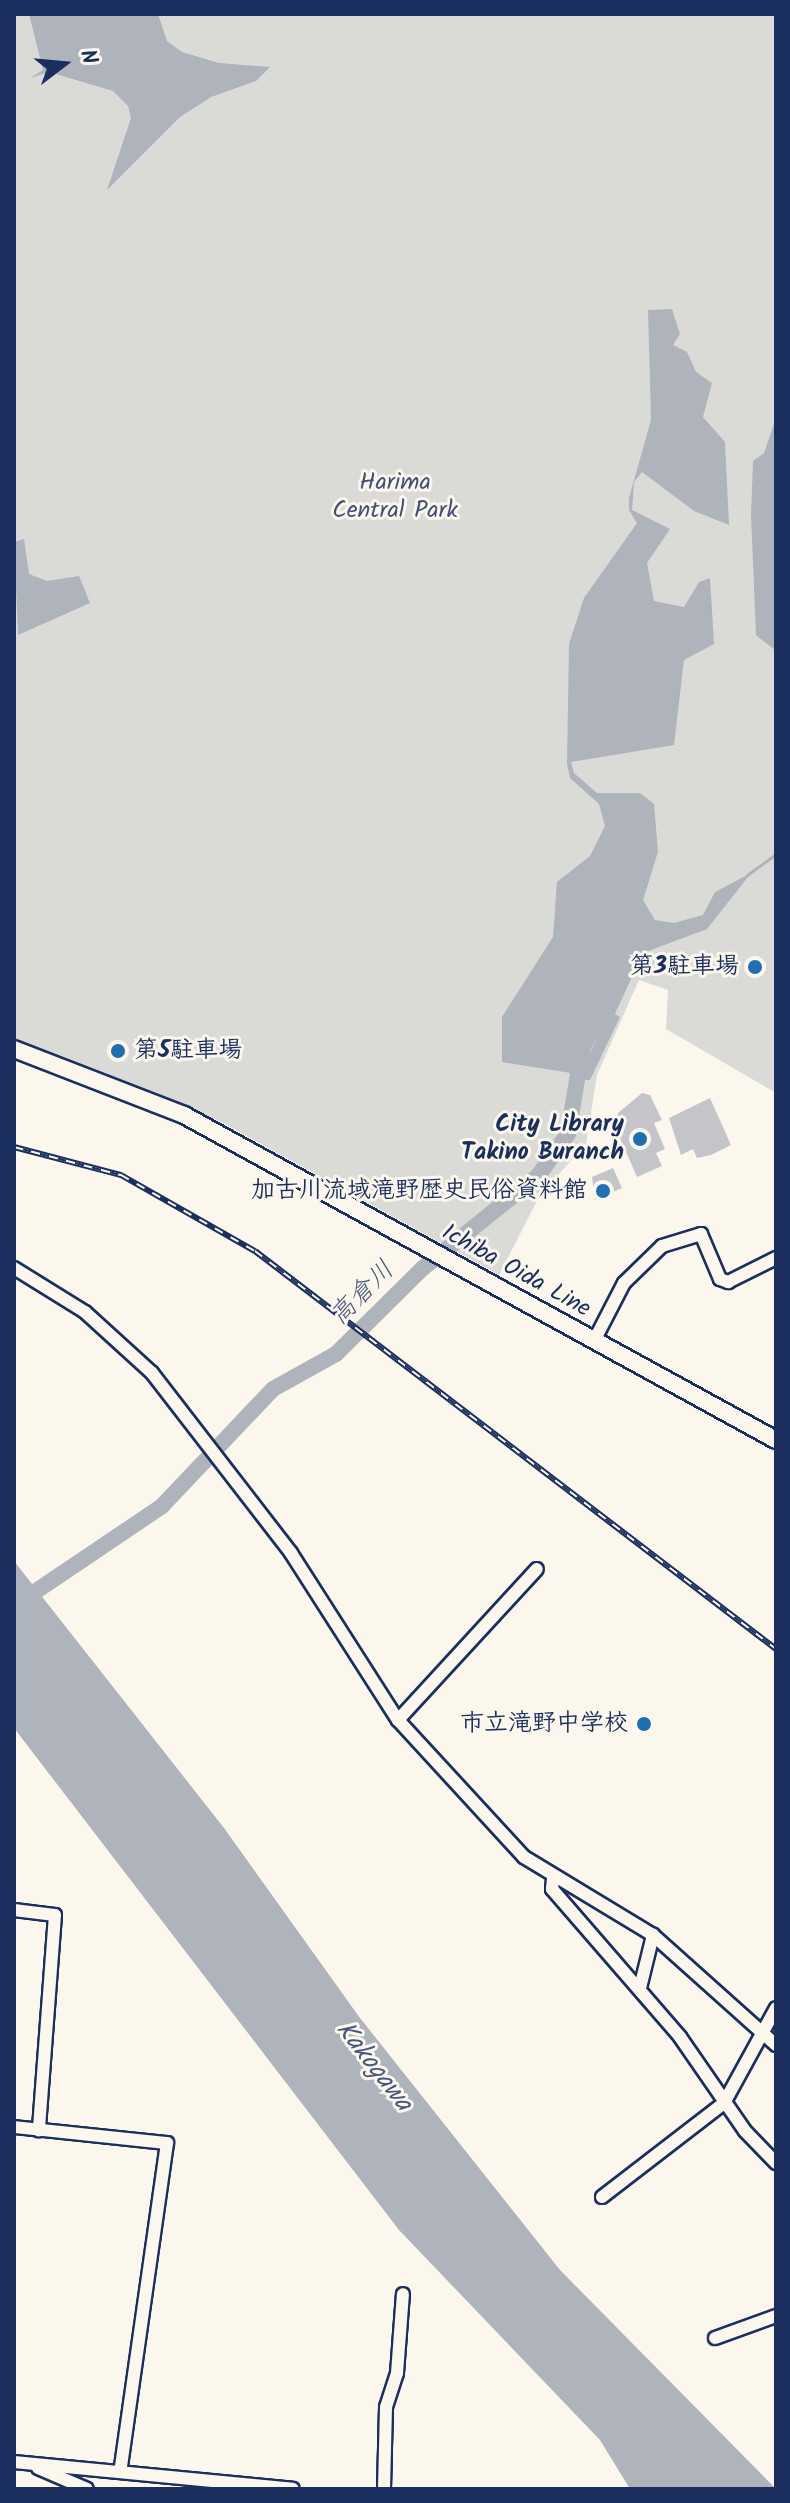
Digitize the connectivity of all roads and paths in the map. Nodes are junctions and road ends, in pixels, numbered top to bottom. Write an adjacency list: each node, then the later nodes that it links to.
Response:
1 (14, 1049): 4 (main road, Ichiba Oida Line)
2 (776, 1258): 4 (street)
3 (14, 1268): 7 (street)
4 (594, 1341): 5 (main road, Ichiba Oida Line)
5 (776, 1440)
6 (537, 1569): 7 (street)
7 (398, 1720): 8 (street)
8 (553, 1879): 10 (street); 11 (street)
9 (14, 1910): 17 (street)
10 (653, 1935): 11 (street); 13 (street)
11 (640, 1988): 15 (street)
12 (776, 2008): 13 (street)
13 (762, 2033): 14 (street); 15 (street)
14 (776, 2045)
15 (724, 2103): 18 (street); 19 (street)
16 (14, 2127): 17 (street)
17 (39, 2130): 25 (street)
18 (776, 2163)
19 (602, 2197)
20 (403, 2294): 28 (street)
21 (776, 2316): 22 (street)
22 (715, 2338)
23 (14, 2462): 24 (street)
24 (31, 2465): 25 (street); 26 (street)
25 (121, 2468): 27 (street)
26 (87, 2489)
27 (293, 2489)
28 (384, 2489)

